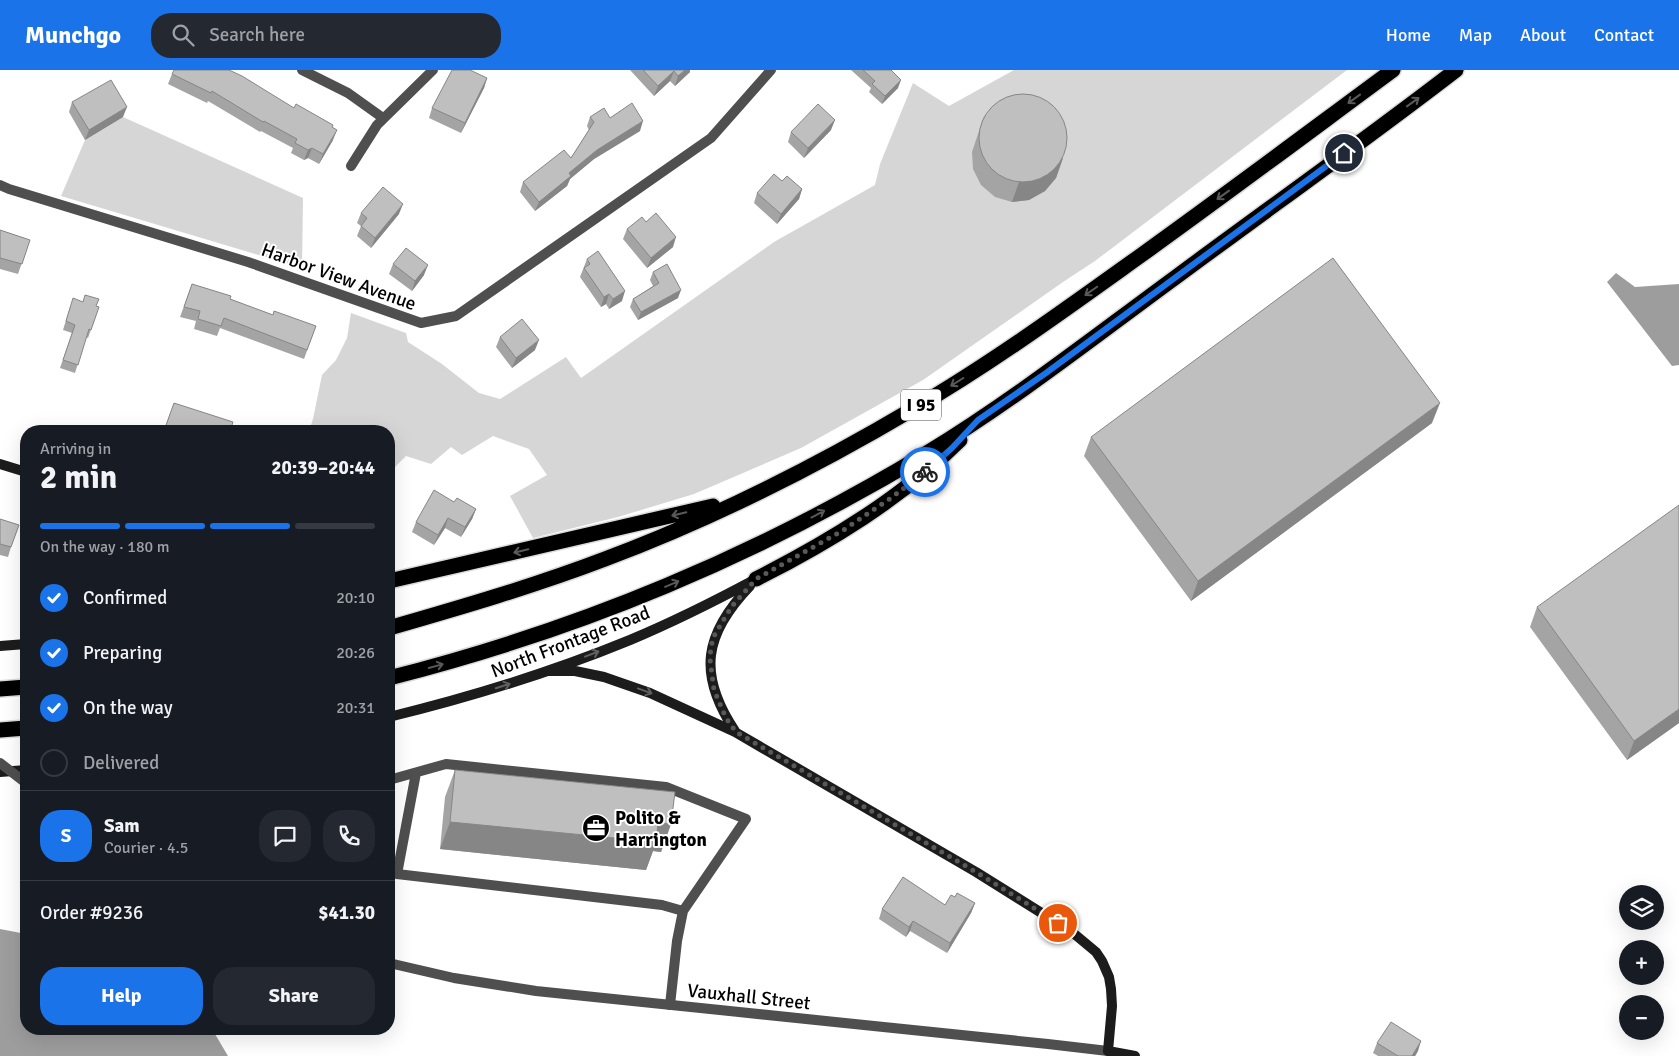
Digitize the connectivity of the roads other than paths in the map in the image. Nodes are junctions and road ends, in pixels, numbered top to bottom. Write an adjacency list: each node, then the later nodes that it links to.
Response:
1 (302, 70): 6 (street)
2 (433, 70): 6 (street)
3 (771, 70): 8 (street, Harbor View Avenue)
4 (1393, 70): 12 (highway, I 95, one-way to 12)
5 (1456, 70): 9 (highway, I 95, one-way to 5)
6 (383, 118): 7 (street)
7 (351, 166)
8 (0, 185)
9 (978, 420): 13 (highway); 19 (highway, I 95, one-way to 9)
10 (0, 464): 11 (main road)
11 (20, 470)
12 (743, 499): 14 (highway, one-way to 14); 15 (highway, I 95)
13 (756, 579): 18 (main road, North Frontage Road, one-way to 13); 25 (main road)
14 (395, 581)
15 (395, 626)
16 (20, 644): 17 (main road)
17 (0, 646)
18 (547, 671): 22 (main road, North Frontage Road, one-way to 18); 25 (main road, one-way to 25)
19 (395, 676)
20 (20, 687): 21 (highway)
21 (0, 689)
22 (395, 716)
23 (20, 728): 24 (highway)
24 (0, 730)
25 (736, 732): 37 (main road)
26 (0, 763): 30 (street, bridge)
27 (20, 770): 28 (main road)
28 (0, 772)
29 (416, 772): 31 (street); 32 (street); 34 (street)
30 (20, 778)
31 (395, 778)
32 (395, 863)
33 (395, 872): 34 (street)
34 (683, 911): 36 (street)
35 (395, 964): 36 (street, Vauxhall Street)
36 (670, 1005): 37 (street, Vauxhall Street)
37 (1108, 1051): 38 (main road, Vauxhall Street)
38 (1135, 1056)

